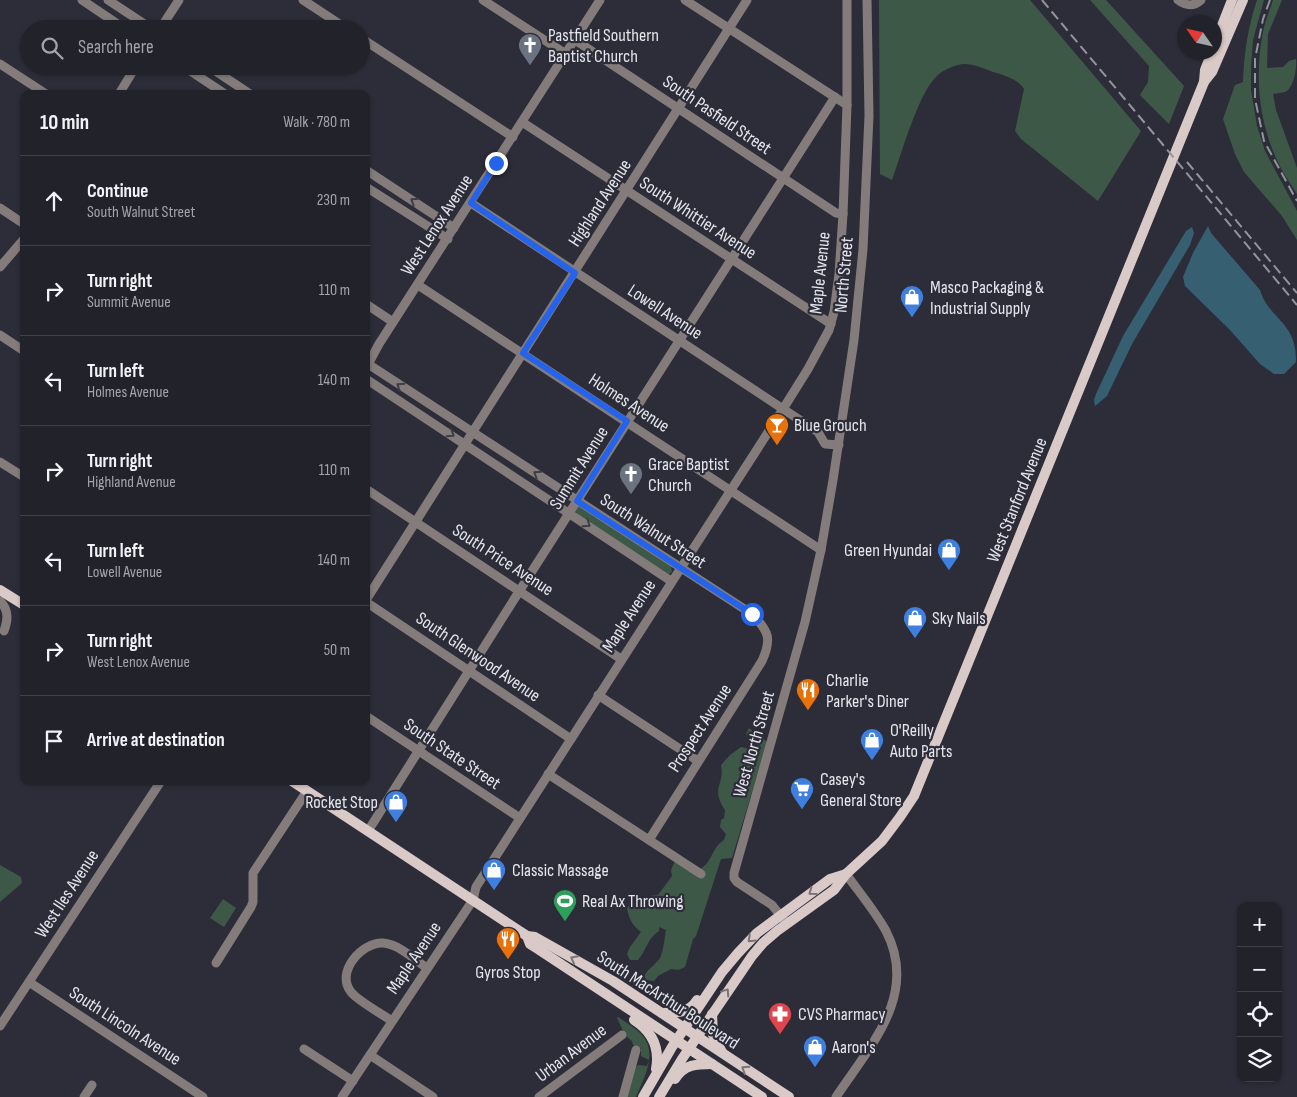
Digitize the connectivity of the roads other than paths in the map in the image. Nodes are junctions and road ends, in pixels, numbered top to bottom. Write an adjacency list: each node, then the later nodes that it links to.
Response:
1 (82, 0): 15 (street)
2 (108, 0): 16 (street)
3 (179, 0): 17 (street)
4 (303, 0): 18 (street)
5 (483, 0): 23 (street)
6 (600, 0): 21 (street, West Lenox Avenue)
7 (685, 0): 20 (street)
8 (747, 0): 20 (street, Highland Avenue)
9 (847, 0): 35 (street, Maple Avenue)
10 (1178, 0): 11 (street)
11 (1200, 0)
12 (1232, 0): 19 (main road)
13 (1243, 0): 29 (main road)
14 (866, 1): 68 (street, North Street)
15 (112, 20)
16 (138, 20)
17 (166, 20)
18 (333, 20)
19 (1222, 26)
20 (729, 29): 34 (street); 36 (street, Highland Avenue)
21 (575, 40): 23 (street, West Lenox Avenue); 36 (street, South Pasfield Street)
22 (370, 44): 38 (street)
23 (566, 54): 37 (street, West Lenox Avenue)
24 (1209, 60): 29 (main road)
25 (0, 64): 30 (street)
26 (131, 75): 31 (street)
27 (196, 75): 32 (street)
28 (222, 75): 33 (street)
29 (1204, 82): 102 (main road, West Stanford Avenue)
30 (40, 90)
31 (121, 90)
32 (219, 90)
33 (244, 90)
34 (835, 97): 35 (street); 40 (street, Summit Avenue)
35 (847, 105): 45 (street, Maple Avenue)
36 (678, 109): 40 (street, South Pasfield Street); 42 (street, Highland Avenue)
37 (522, 122): 38 (street, West Lenox Avenue); 42 (street, South Whittier Avenue)
38 (513, 138): 43 (street, West Lenox Avenue)
39 (370, 173): 47 (street, one-way to 39)
40 (783, 178): 45 (street, South Pasfield Street); 50 (street, Summit Avenue)
41 (370, 190): 48 (street)
42 (627, 190): 50 (street, South Whittier Avenue); 52 (street, Highland Avenue)
43 (471, 203): 47 (street, West Lenox Avenue); 52 (street, Lowell Avenue)
44 (0, 208): 46 (street)
45 (843, 214): 56 (street, Maple Avenue)
46 (20, 221)
47 (454, 228): 48 (street, West Lenox Avenue)
48 (448, 239): 53 (street, West Lenox Avenue)
49 (20, 244): 51 (street)
50 (731, 259): 56 (street, South Whittier Avenue); 58 (street, Summit Avenue)
51 (0, 267)
52 (575, 273): 58 (street, Lowell Avenue); 60 (street, Highland Avenue)
53 (418, 285): 55 (street, West Lenox Avenue); 60 (street, Holmes Avenue)
54 (370, 307): 55 (street)
55 (391, 321): 61 (street, West Lenox Avenue)
56 (831, 324): 64 (street, Maple Avenue)
57 (0, 335): 59 (street)
58 (679, 340): 64 (street, Lowell Avenue); 65 (street, Summit Avenue)
59 (20, 348)
60 (523, 353): 65 (street, Holmes Avenue); 66 (street, Highland Avenue)
61 (370, 360)
62 (370, 368): 66 (street, South Walnut Street, one-way to 62)
63 (370, 382): 67 (street, South Walnut Street, one-way to 67)
64 (783, 409): 68 (street, Lowell Avenue); 71 (street, Maple Avenue)
65 (627, 421): 71 (street, Holmes Avenue); 73 (street, Summit Avenue)
66 (472, 433): 67 (street, Highland Avenue); 73 (street, South Walnut Street, one-way to 66)
67 (466, 444): 74 (street, South Walnut Street); 75 (street, Highland Avenue)
68 (839, 445): 76 (street, North Street)
69 (0, 462): 70 (street)
70 (20, 475)
71 (731, 490): 76 (street, Holmes Avenue); 77 (street, Maple Avenue)
72 (370, 492): 75 (street, South Price Avenue)
73 (577, 501): 74 (street, Summit Avenue); 77 (street, South Walnut Street)
74 (570, 512): 78 (street, South Walnut Street, one-way to 78); 80 (street, Summit Avenue)
75 (416, 522): 80 (street, South Price Avenue); 81 (street, Highland Avenue)
76 (821, 550): 104 (street, West North Street)
77 (680, 568): 78 (street, Maple Avenue); 86 (street, South Walnut Street)
78 (671, 581): 87 (street, Maple Avenue)
79 (0, 590): 83 (main road)
80 (520, 590): 87 (street, South Price Avenue); 88 (street, Summit Avenue)
81 (370, 595)
82 (0, 601): 85 (street)
83 (20, 602)
84 (370, 604): 88 (street, South Glenwood Avenue)
85 (4, 631)
86 (766, 631): 93 (street, Prospect Avenue)
87 (622, 659): 89 (street, Maple Avenue)
88 (469, 670): 91 (street, South Glenwood Avenue); 92 (street, Summit Avenue)
89 (598, 695): 91 (street, Maple Avenue); 93 (street)
90 (370, 719): 92 (street, South State Street)
91 (571, 739): 94 (street, Maple Avenue)
92 (418, 750): 98 (street, South State Street); 99 (street, Summit Avenue)
93 (698, 761): 100 (street, Prospect Avenue)
94 (548, 774): 98 (street, Maple Avenue); 100 (street)
95 (158, 785): 110 (street, West Iles Avenue)
96 (298, 785): 97 (main road, South MacArthur Boulevard)
97 (307, 791): 99 (main road, South MacArthur Boulevard); 107 (street)
98 (520, 818): 103 (street, Maple Avenue)
99 (368, 831): 103 (main road, South MacArthur Boulevard)
100 (648, 840): 101 (street)
101 (701, 874)
102 (846, 874): 104 (main road, West Stanford Avenue, one-way to 104); 105 (main road, West Stanford Avenue); 140 (street)
103 (473, 900): 106 (main road, South MacArthur Boulevard); 108 (street, Maple Avenue)
104 (780, 915): 105 (street, West North Street); 109 (main road, West Stanford Avenue, one-way to 109)
105 (787, 924): 113 (main road, West Stanford Avenue, one-way to 105)
106 (527, 936): 111 (main road, South MacArthur Boulevard); 112 (main road, South MacArthur Boulevard, one-way to 106)
107 (216, 963)
108 (427, 968): 114 (street, Maple Avenue); 114 (street)
109 (722, 972): 112 (main road); 116 (main road, West Stanford Avenue)
110 (29, 982): 115 (street, West Iles Avenue); 130 (street, South Lincoln Avenue)
111 (598, 989): 119 (main road, South MacArthur Boulevard); 127 (main road)
112 (660, 1012): 116 (main road, South MacArthur Boulevard)
113 (712, 1013): 118 (main road, West Stanford Avenue); 123 (main road)
114 (392, 1021): 124 (street, Maple Avenue)
115 (0, 1026)
116 (684, 1028): 118 (main road, South MacArthur Boulevard); 119 (main road, West Stanford Avenue)
117 (622, 1035): 133 (street, Urban Avenue)
118 (697, 1036): 120 (main road, West Stanford Avenue); 123 (main road, South MacArthur Boulevard)
119 (676, 1040): 120 (main road, South MacArthur Boulevard); 127 (main road, West Stanford Avenue)
120 (689, 1048): 125 (main road, South MacArthur Boulevard); 136 (main road, West Stanford Avenue)
121 (304, 1049): 126 (street)
122 (636, 1050): 134 (street)
123 (723, 1054): 139 (main road, South MacArthur Boulevard, one-way to 123)
124 (370, 1055): 126 (street, Maple Avenue); 132 (street)
125 (712, 1064): 137 (main road); 138 (main road, South MacArthur Boulevard)
126 (353, 1081): 131 (street, Maple Avenue)
127 (651, 1082): 135 (main road)
128 (92, 1085): 129 (street)
129 (84, 1097)
130 (203, 1097)
131 (342, 1097)
132 (433, 1097)
133 (539, 1097)
134 (623, 1097)
135 (643, 1097)
136 (660, 1097)
137 (665, 1097)
138 (762, 1097)
139 (789, 1097)
140 (836, 1097)

